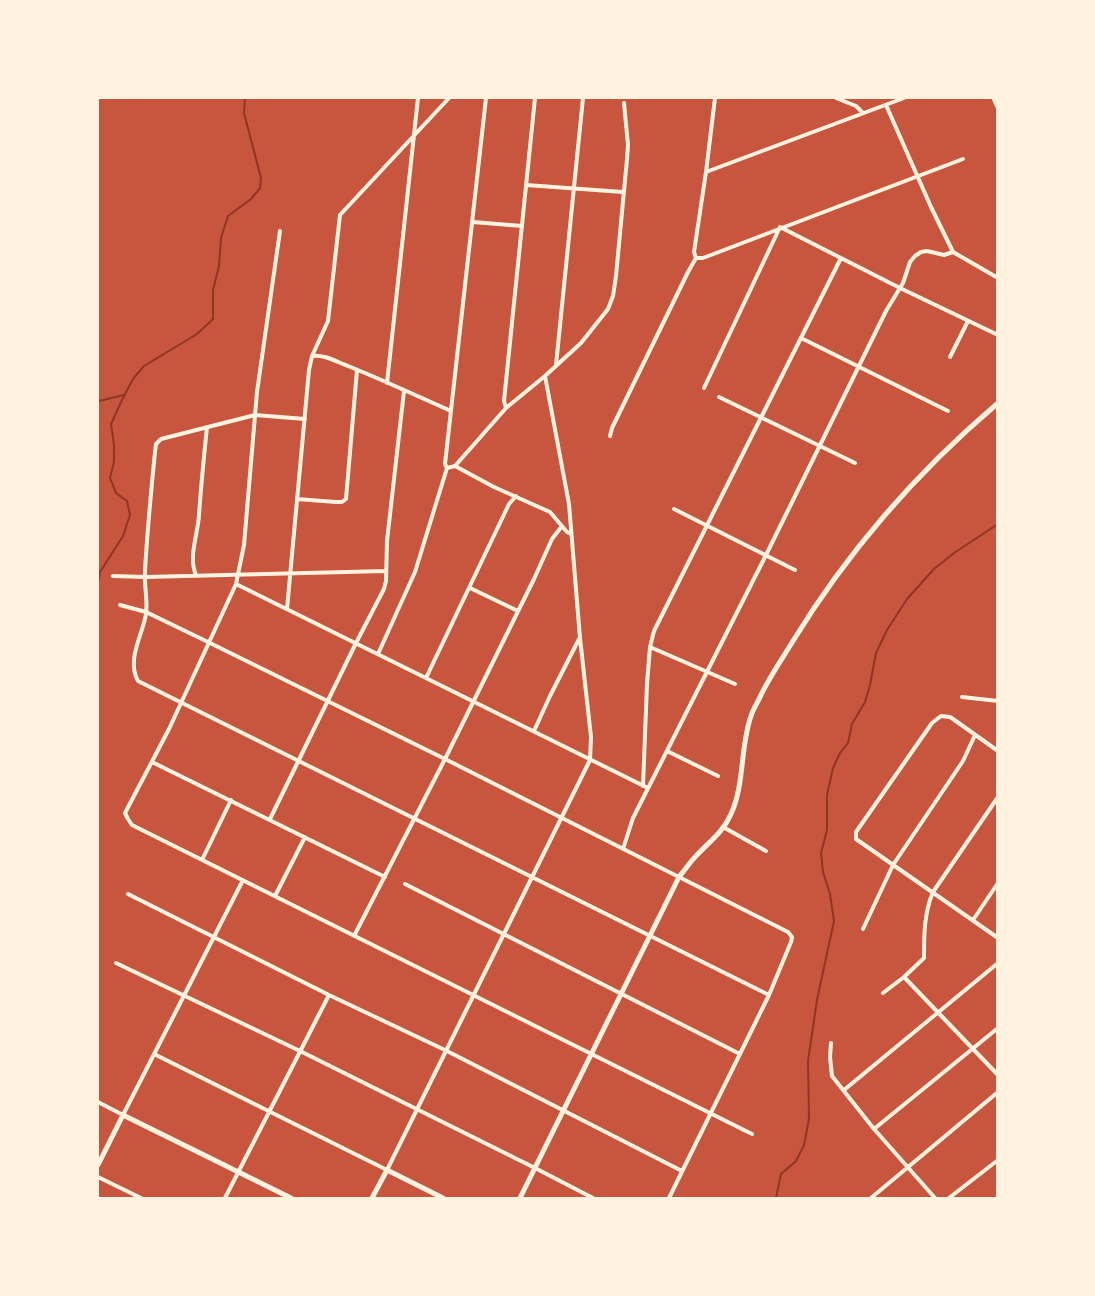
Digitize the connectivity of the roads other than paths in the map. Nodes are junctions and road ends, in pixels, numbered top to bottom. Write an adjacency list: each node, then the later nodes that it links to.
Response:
1 (418, 98): 14 (street)
2 (449, 98): 14 (street)
3 (486, 98): 21 (street)
4 (535, 98): 18 (street)
5 (583, 98): 19 (street)
6 (714, 98): 16 (street)
7 (836, 98): 13 (street)
8 (904, 98): 11 (street)
9 (994, 98): 12 (street)
10 (624, 104): 20 (street)
11 (886, 105): 13 (street); 17 (street)
12 (997, 106)
13 (862, 112): 16 (street)
14 (414, 135): 33 (street); 39 (street)
15 (963, 159): 17 (street)
16 (706, 172): 26 (street)
17 (918, 177): 23 (street); 25 (street)
18 (526, 185): 19 (street); 22 (street)
19 (574, 189): 20 (street); 35 (street)
20 (623, 192): 35 (street)
21 (473, 222): 22 (street); 45 (street)
22 (522, 226): 44 (street)
23 (780, 227): 26 (street); 27 (street); 40 (street)
24 (280, 231): 47 (street)
25 (953, 252): 28 (street); 29 (street)
26 (696, 258): 51 (street)
27 (841, 258): 29 (street); 32 (street)
28 (998, 278)
29 (900, 288): 30 (street); 36 (street)
30 (968, 321): 31 (street); 34 (street)
31 (998, 335)
32 (801, 338): 36 (street); 48 (street)
33 (312, 356): 37 (street); 49 (street)
34 (950, 357)
35 (556, 365): 38 (street)
36 (858, 368): 46 (street); 52 (street)
37 (357, 370): 39 (street); 57 (street)
38 (545, 376): 44 (street); 61 (street)
39 (387, 383): 41 (street)
40 (704, 388)
41 (404, 391): 45 (street); 64 (street)
42 (719, 397): 48 (street)
43 (998, 403): 105 (street)
44 (506, 408): 54 (street)
45 (451, 411): 55 (street)
46 (948, 411)
47 (255, 415): 49 (street); 50 (street); 66 (street)
48 (761, 417): 52 (street); 60 (street)
49 (305, 419): 57 (street)
50 (207, 427): 67 (street); 69 (street)
51 (609, 436)
52 (820, 446): 53 (street); 62 (street)
53 (855, 463)
54 (455, 466): 55 (street); 56 (street)
55 (447, 468): 80 (street)
56 (516, 496): 59 (street); 71 (street)
57 (297, 499): 65 (street)
58 (674, 509): 60 (street)
59 (562, 526): 61 (street); 74 (street)
60 (707, 526): 62 (street); 79 (street)
61 (571, 534): 76 (street)
62 (766, 555): 63 (street); 81 (street)
63 (795, 570)
64 (386, 571): 65 (street); 78 (street)
65 (290, 573): 66 (street); 73 (street)
66 (239, 574): 67 (street); 70 (street)
67 (196, 575): 69 (street)
68 (113, 576): 69 (street)
69 (145, 577): 75 (street)
70 (236, 584): 73 (street); 77 (street)
71 (470, 588): 74 (street); 82 (street)
72 (120, 605): 75 (street)
73 (287, 609): 78 (street)
74 (518, 611): 85 (street)
75 (146, 612): 77 (street); 87 (street)
76 (580, 638): 89 (street); 95 (street)
77 (208, 642): 87 (street); 88 (street)
78 (356, 643): 80 (street); 88 (street)
79 (650, 646): 81 (street); 98 (street)
80 (378, 654): 82 (street)
81 (707, 672): 83 (street); 91 (street)
82 (426, 678): 85 (street)
83 (735, 684)
84 (962, 697): 86 (street)
85 (473, 701): 89 (street); 93 (street)
86 (998, 701)
87 (181, 702): 94 (street); 96 (street)
88 (327, 702): 93 (street); 94 (street)
89 (534, 731): 95 (street)
90 (975, 735): 92 (street); 110 (street); 110 (street)
91 (667, 751): 97 (street); 99 (street)
92 (998, 751)
93 (445, 759): 102 (street); 103 (street)
94 (299, 760): 102 (street); 104 (street)
95 (590, 760): 98 (street); 103 (street)
96 (152, 762): 101 (street); 109 (street)
97 (718, 776)
98 (643, 786): 99 (street)
99 (648, 788): 107 (street)
100 (998, 797): 117 (street)
101 (231, 800): 104 (street); 109 (street)
102 (415, 818): 111 (street); 112 (street)
103 (561, 818): 107 (street); 112 (street)
104 (270, 819): 106 (street)
105 (723, 827): 108 (street); 113 (street)
106 (305, 837): 111 (street); 119 (street)
107 (623, 849): 113 (street)
108 (766, 851)
109 (202, 860): 114 (street)
110 (893, 865): 117 (street); 121 (street)
111 (385, 877): 123 (street)
112 (532, 877): 122 (street); 124 (street)
113 (679, 877): 124 (street); 134 (street)
114 (243, 880): 119 (street); 125 (street)
115 (998, 883): 120 (street)
116 (405, 884): 122 (street)
117 (933, 892): 120 (street); 129 (street)
118 (128, 894): 125 (street)
119 (275, 896): 123 (street)
120 (973, 920): 126 (street)
121 (863, 929)
122 (503, 934): 131 (street); 133 (street)
123 (354, 936): 133 (street)
124 (650, 936): 131 (street); 134 (street)
125 (215, 937): 132 (street); 135 (street)
126 (998, 938)
127 (116, 963): 135 (street)
128 (998, 963): 136 (street)
129 (904, 977): 130 (street); 136 (street)
130 (883, 993)
131 (621, 994): 143 (street); 144 (street)
132 (329, 995): 140 (street); 141 (street)
133 (473, 995): 140 (street); 143 (street)
134 (769, 995): 144 (street)
135 (184, 996): 141 (street); 142 (street)
136 (937, 1012): 139 (street); 146 (street)
137 (998, 1028): 139 (street)
138 (831, 1043): 146 (street)
139 (973, 1049): 145 (street); 154 (street)
140 (446, 1050): 149 (street); 150 (street)
141 (300, 1051): 149 (street); 151 (street)
142 (154, 1054): 151 (street); 153 (street)
143 (592, 1054): 150 (street); 152 (street)
144 (740, 1054): 152 (street)
145 (998, 1075)
146 (844, 1090): 154 (street)
147 (998, 1092): 158 (street)
148 (98, 1102): 153 (street)
149 (416, 1109): 159 (street); 160 (street)
150 (564, 1110): 159 (street); 161 (street)
151 (269, 1111): 160 (street); 162 (street)
152 (711, 1113): 155 (street); 161 (street)
153 (123, 1114): 157 (street); 162 (street)
154 (874, 1129): 158 (street)
155 (752, 1134)
156 (998, 1160): 174 (street)
157 (98, 1165)
158 (908, 1167): 172 (street); 173 (street)
159 (535, 1168): 169 (street); 170 (street)
160 (387, 1170): 167 (street); 168 (street)
161 (682, 1171): 171 (street)
162 (238, 1172): 165 (street); 166 (street)
163 (98, 1177): 164 (street)
164 (141, 1198)
165 (225, 1198)
166 (291, 1198)
167 (372, 1198)
168 (443, 1198)
169 (520, 1198)
170 (593, 1198)
171 (669, 1198)
172 (871, 1198)
173 (935, 1198)
174 (949, 1198)

